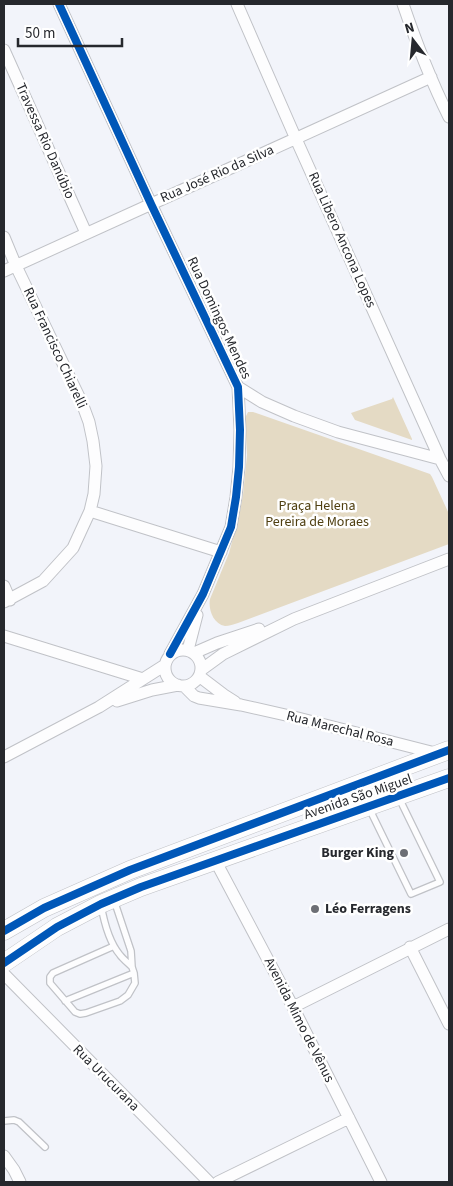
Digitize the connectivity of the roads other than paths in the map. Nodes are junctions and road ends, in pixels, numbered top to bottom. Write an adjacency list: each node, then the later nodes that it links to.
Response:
1 (59, 4): 8 (street, Rua Domingos Mendes)
2 (237, 4): 7 (street, Rua Libero Ancona Lopes)
3 (403, 4): 5 (street)
4 (4, 50): 9 (street, Travessa Rio Danúbio)
5 (431, 77): 6 (street); 7 (street, Rua José Rio da Silva)
6 (449, 117)
7 (296, 139): 8 (street, Rua José Rio da Silva); 14 (street, Rua Libero Ancona Lopes)
8 (151, 204): 9 (street, Rua José Rio da Silva); 13 (street, Rua Domingos Mendes)
9 (86, 233): 11 (street, Rua José Rio da Silva)
10 (4, 237): 11 (street, Rua Francisco Chiarelli)
11 (16, 266): 12 (street, Rua José Rio da Silva); 16 (street, Rua Francisco Chiarelli)
12 (4, 272)
13 (238, 387): 14 (street); 17 (street, Rua Domingos Mendes)
14 (440, 459): 15 (street, Rua Libero Ancona Lopes)
15 (449, 476)
16 (90, 511): 17 (street); 21 (street, Rua Francisco Chiarelli)
17 (221, 552): 20 (street, Rua Domingos Mendes)
18 (449, 559): 22 (street)
19 (4, 586): 21 (street)
20 (203, 594): 24 (street, Rua Domingos Mendes); 25 (street, Rua Domingos Mendes)
21 (7, 601)
22 (294, 619): 24 (street); 27 (street)
23 (4, 636): 28 (street)
24 (191, 652): 25 (street); 27 (street)
25 (170, 654): 26 (street)
26 (165, 665): 28 (street); 29 (street)
27 (200, 673): 29 (street); 30 (street, Rua Marechal Rosa)
28 (143, 679): 31 (street)
29 (181, 685): 30 (street, Rua Marechal Rosa); 31 (street)
30 (241, 706): 32 (street, Rua Marechal Rosa)
31 (99, 707): 33 (street)
32 (444, 752): 40 (main road, Avenida São Miguel)
33 (4, 757)
34 (449, 778): 35 (main road, Avenida São Miguel)
35 (398, 796): 36 (main road, Avenida São Miguel); 36 (lane)
36 (368, 806): 37 (main road, Avenida São Miguel)
37 (215, 860): 38 (main road, Avenida São Miguel); 47 (street, Avenida Mimo de Vênus)
38 (107, 902): 41 (lane); 43 (main road, Avenida São Miguel); 44 (lane)
39 (449, 928): 42 (street)
40 (4, 931)
41 (114, 946): 44 (lane); 46 (lane)
42 (410, 948): 47 (street); 48 (street)
43 (4, 963)
44 (133, 970): 46 (lane); 46 (lane)
45 (4, 974): 54 (street, Rua Urucurana)
46 (65, 1001)
47 (293, 1007): 49 (street, Avenida Mimo de Vênus)
48 (449, 1024)
49 (349, 1118): 55 (street); 56 (street, Avenida Mimo de Vênus)
50 (4, 1121): 51 (lane)
51 (45, 1147)
52 (4, 1156): 53 (street)
53 (20, 1182)
54 (209, 1182)
55 (218, 1182)
56 (381, 1182)

